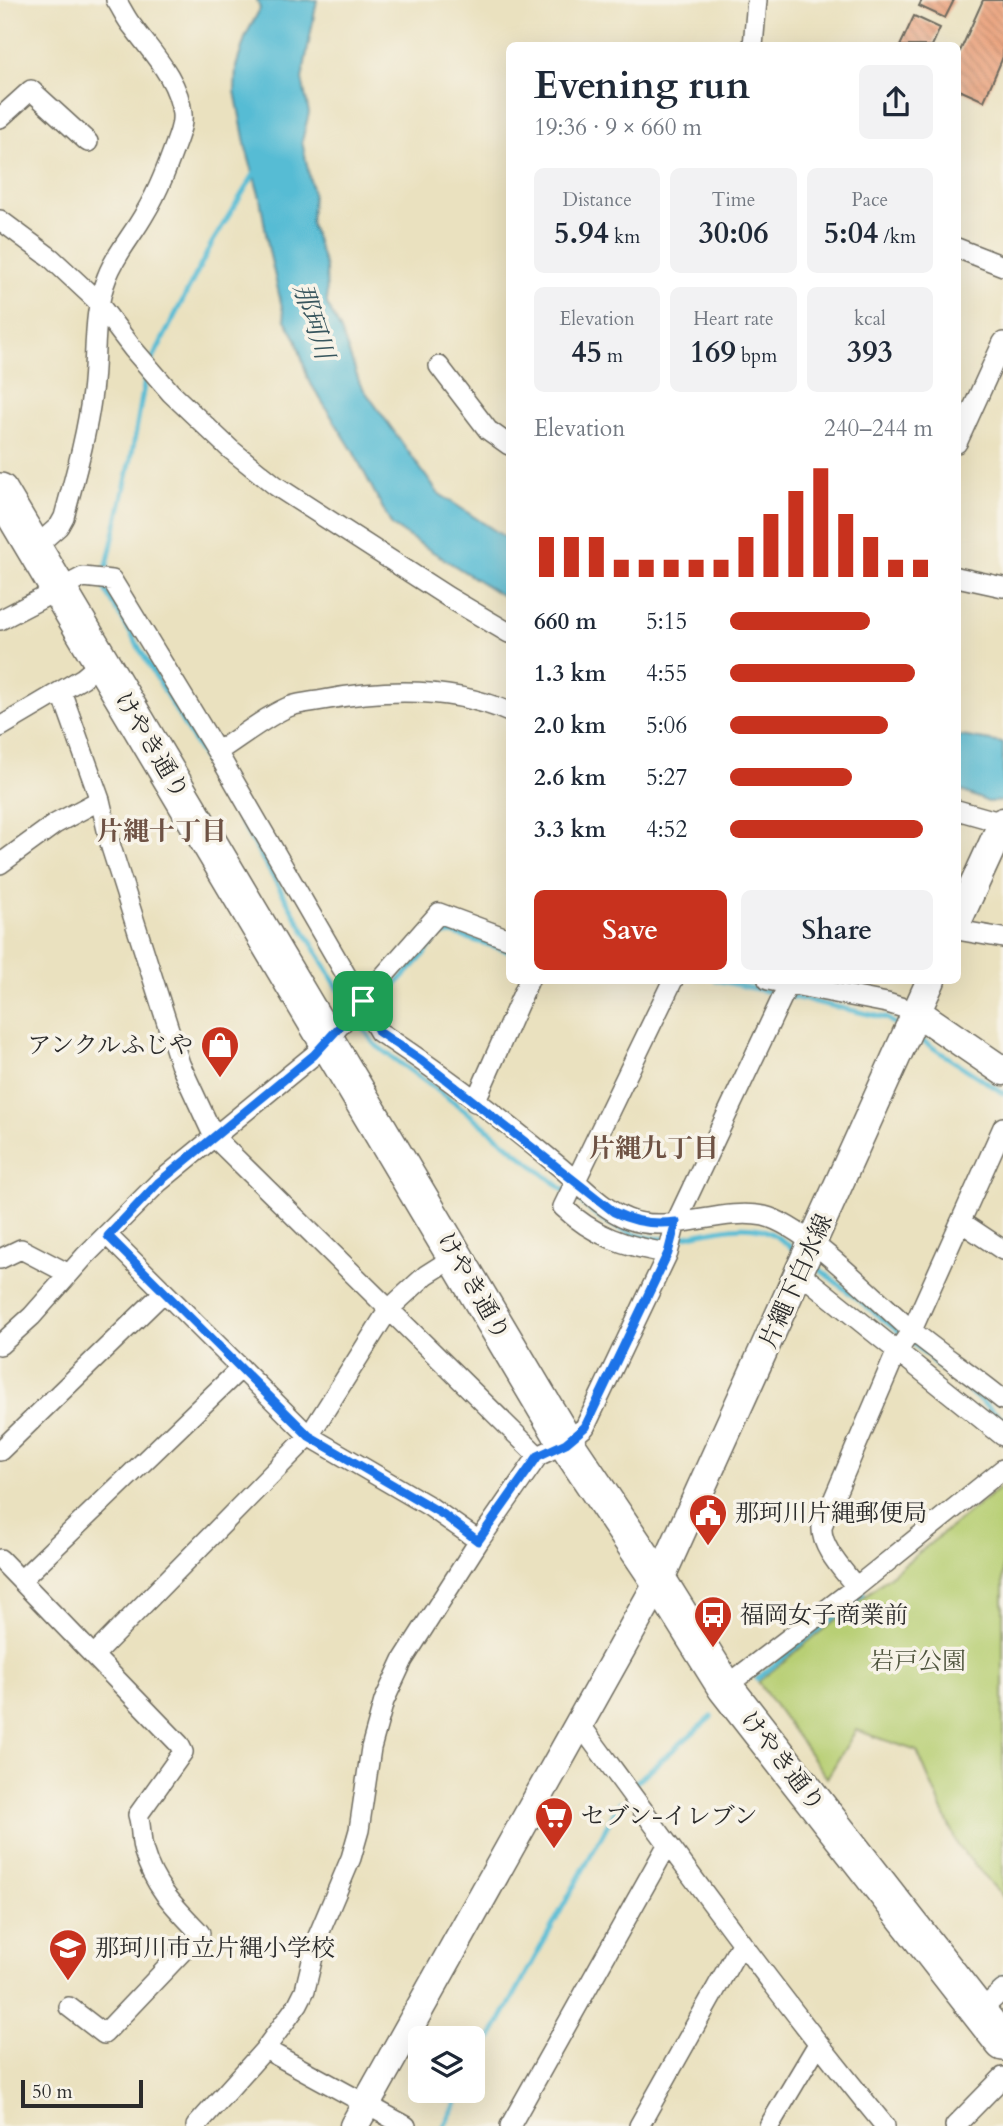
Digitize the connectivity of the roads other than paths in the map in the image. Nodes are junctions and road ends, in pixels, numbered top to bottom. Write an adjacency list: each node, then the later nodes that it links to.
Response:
1 (116, 0): 9 (street)
2 (757, 0): 3 (street)
3 (753, 42)
4 (0, 118): 5 (street)
5 (88, 142)
6 (0, 220): 9 (street)
7 (961, 250): 8 (street)
8 (1003, 266)
9 (98, 303): 15 (street); 20 (street)
10 (1003, 342): 12 (street)
11 (439, 366): 13 (street)
12 (961, 434)
13 (506, 443)
14 (0, 491): 15 (highway, けやき通り)
15 (34, 548): 17 (highway, けやき通り)
16 (961, 578): 18 (street)
17 (71, 582): 19 (street); 21 (highway, けやき通り); 25 (street)
18 (1003, 587)
19 (0, 620)
20 (506, 631)
21 (102, 662): 22 (street); 41 (highway, けやき通り)
22 (61, 691): 24 (street); 26 (street)
23 (506, 711): 25 (street)
24 (0, 727)
25 (217, 752): 39 (street)
26 (100, 800): 29 (street); 45 (street)
27 (961, 811): 28 (street)
28 (1003, 823): 30 (main road)
29 (0, 864)
30 (961, 913)
31 (961, 931): 32 (street)
32 (1003, 937)
33 (506, 938): 39 (street)
34 (527, 984): 43 (street)
35 (671, 984): 46 (street)
36 (784, 984): 38 (street)
37 (930, 984): 40 (main road, 片繩下白水線)
38 (788, 985): 40 (street); 47 (street)
39 (363, 1001): 41 (street); 43 (street)
40 (917, 1012): 42 (main road); 50 (main road, 片繩下白水線)
41 (337, 1029): 45 (street); 53 (highway, けやき通り)
42 (1003, 1071)
43 (475, 1102): 46 (street)
44 (1003, 1127): 48 (street)
45 (214, 1137): 49 (street); 58 (street)
46 (576, 1182): 47 (street); 52 (street)
47 (676, 1222): 50 (street); 52 (street)
48 (961, 1222): 51 (street); 59 (street)
49 (108, 1236): 56 (street); 57 (street)
50 (812, 1243): 55 (main road, 片繩下白水線); 59 (street)
51 (1003, 1251)
52 (668, 1253): 66 (street)
53 (456, 1256): 58 (street); 66 (highway, けやき通り)
54 (0, 1259): 56 (street)
55 (800, 1273): 61 (street); 72 (main road, 片繩下白水線)
56 (69, 1274): 60 (street)
57 (164, 1292): 62 (street); 67 (street)
58 (389, 1309): 64 (street); 66 (street)
59 (912, 1330): 61 (street); 63 (street)
60 (0, 1345)
61 (897, 1353): 65 (street); 73 (street)
62 (241, 1368): 64 (street); 71 (street)
63 (1003, 1400)
64 (309, 1436): 69 (street); 74 (street)
65 (1003, 1436)
66 (552, 1450): 69 (street); 72 (highway, けやき通り)
67 (0, 1451)
68 (1003, 1469): 73 (street)
69 (478, 1541): 83 (street)
70 (0, 1559): 71 (street)
71 (21, 1580): 74 (street)
72 (659, 1581): 75 (highway, けやき通り); 76 (main road, 片繩下白水線)
73 (856, 1587): 75 (street)
74 (93, 1655): 80 (street)
75 (725, 1687): 79 (highway, けやき通り)
76 (579, 1723): 77 (street); 85 (main road, 片繩下白水線)
77 (668, 1844): 78 (street); 88 (street)
78 (741, 1944): 82 (street); 89 (street)
79 (991, 2000): 81 (highway, けやき通り)
80 (69, 2007)
81 (1003, 2043)
82 (818, 2044): 90 (street); 91 (street)
83 (265, 2049): 85 (street); 86 (street)
84 (1003, 2077): 92 (street)
85 (360, 2116): 87 (street)
86 (196, 2126)
87 (405, 2126)
88 (510, 2126)
89 (639, 2126)
90 (769, 2126)
91 (885, 2126)
92 (955, 2126)

